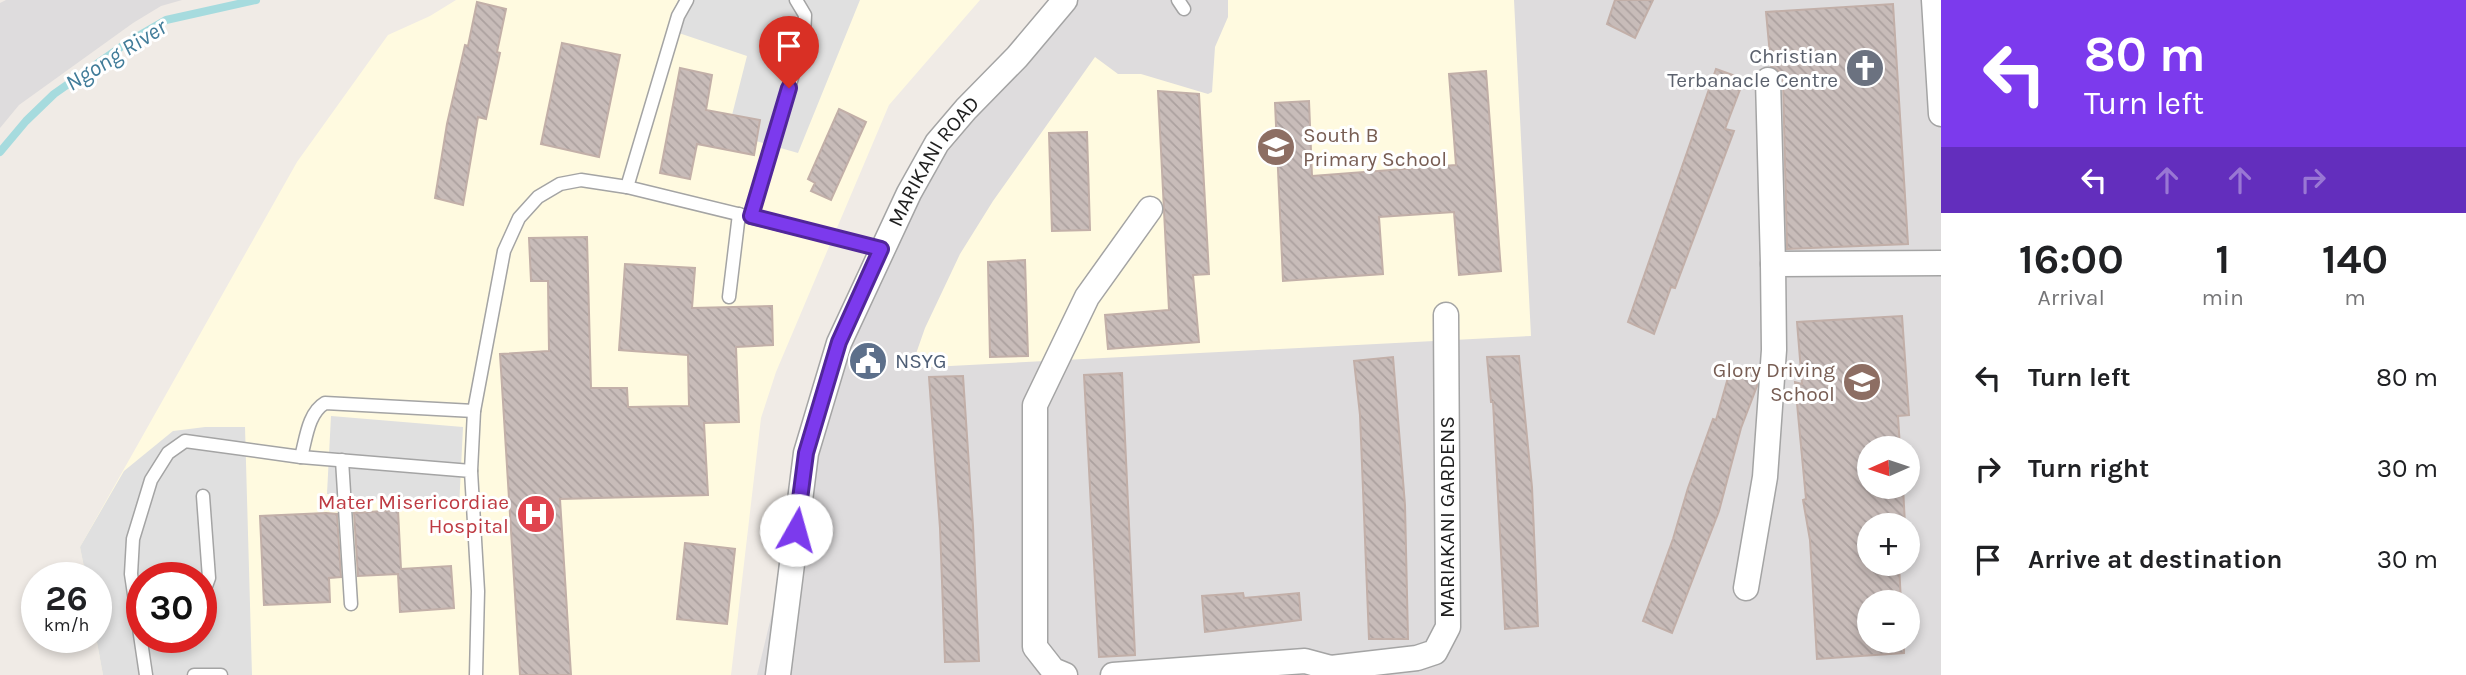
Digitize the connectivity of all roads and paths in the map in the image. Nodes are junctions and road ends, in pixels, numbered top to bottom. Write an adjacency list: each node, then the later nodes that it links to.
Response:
1 (687, 0): 7 (lane)
2 (796, 0): 9 (lane)
3 (1065, 0): 10 (street, MARIKANI ROAD)
4 (1934, 0): 6 (street)
5 (1768, 80): 12 (street)
6 (1941, 111)
7 (627, 187): 9 (lane); 15 (lane)
8 (1150, 209): 31 (street)
9 (745, 215): 10 (lane); 13 (lane)
10 (881, 249): 30 (street, MARIKANI ROAD)
11 (1941, 263): 12 (street)
12 (1773, 264): 22 (street)
13 (729, 298)
14 (1446, 315): 25 (street, MARIAKANI GARDENS)
15 (474, 411): 16 (lane); 18 (lane)
16 (301, 457): 17 (lane); 20 (lane)
17 (342, 460): 18 (lane); 23 (lane)
18 (471, 471): 29 (lane)
19 (203, 496): 21 (lane)
20 (131, 562)
21 (208, 562)
22 (1746, 588)
23 (351, 604)
24 (144, 653): 26 (lane)
25 (1332, 671): 32 (street)
26 (146, 675)
27 (194, 675): 28 (lane)
28 (221, 675)
29 (476, 675)
30 (778, 675)
31 (1065, 675)
32 (1113, 675)

